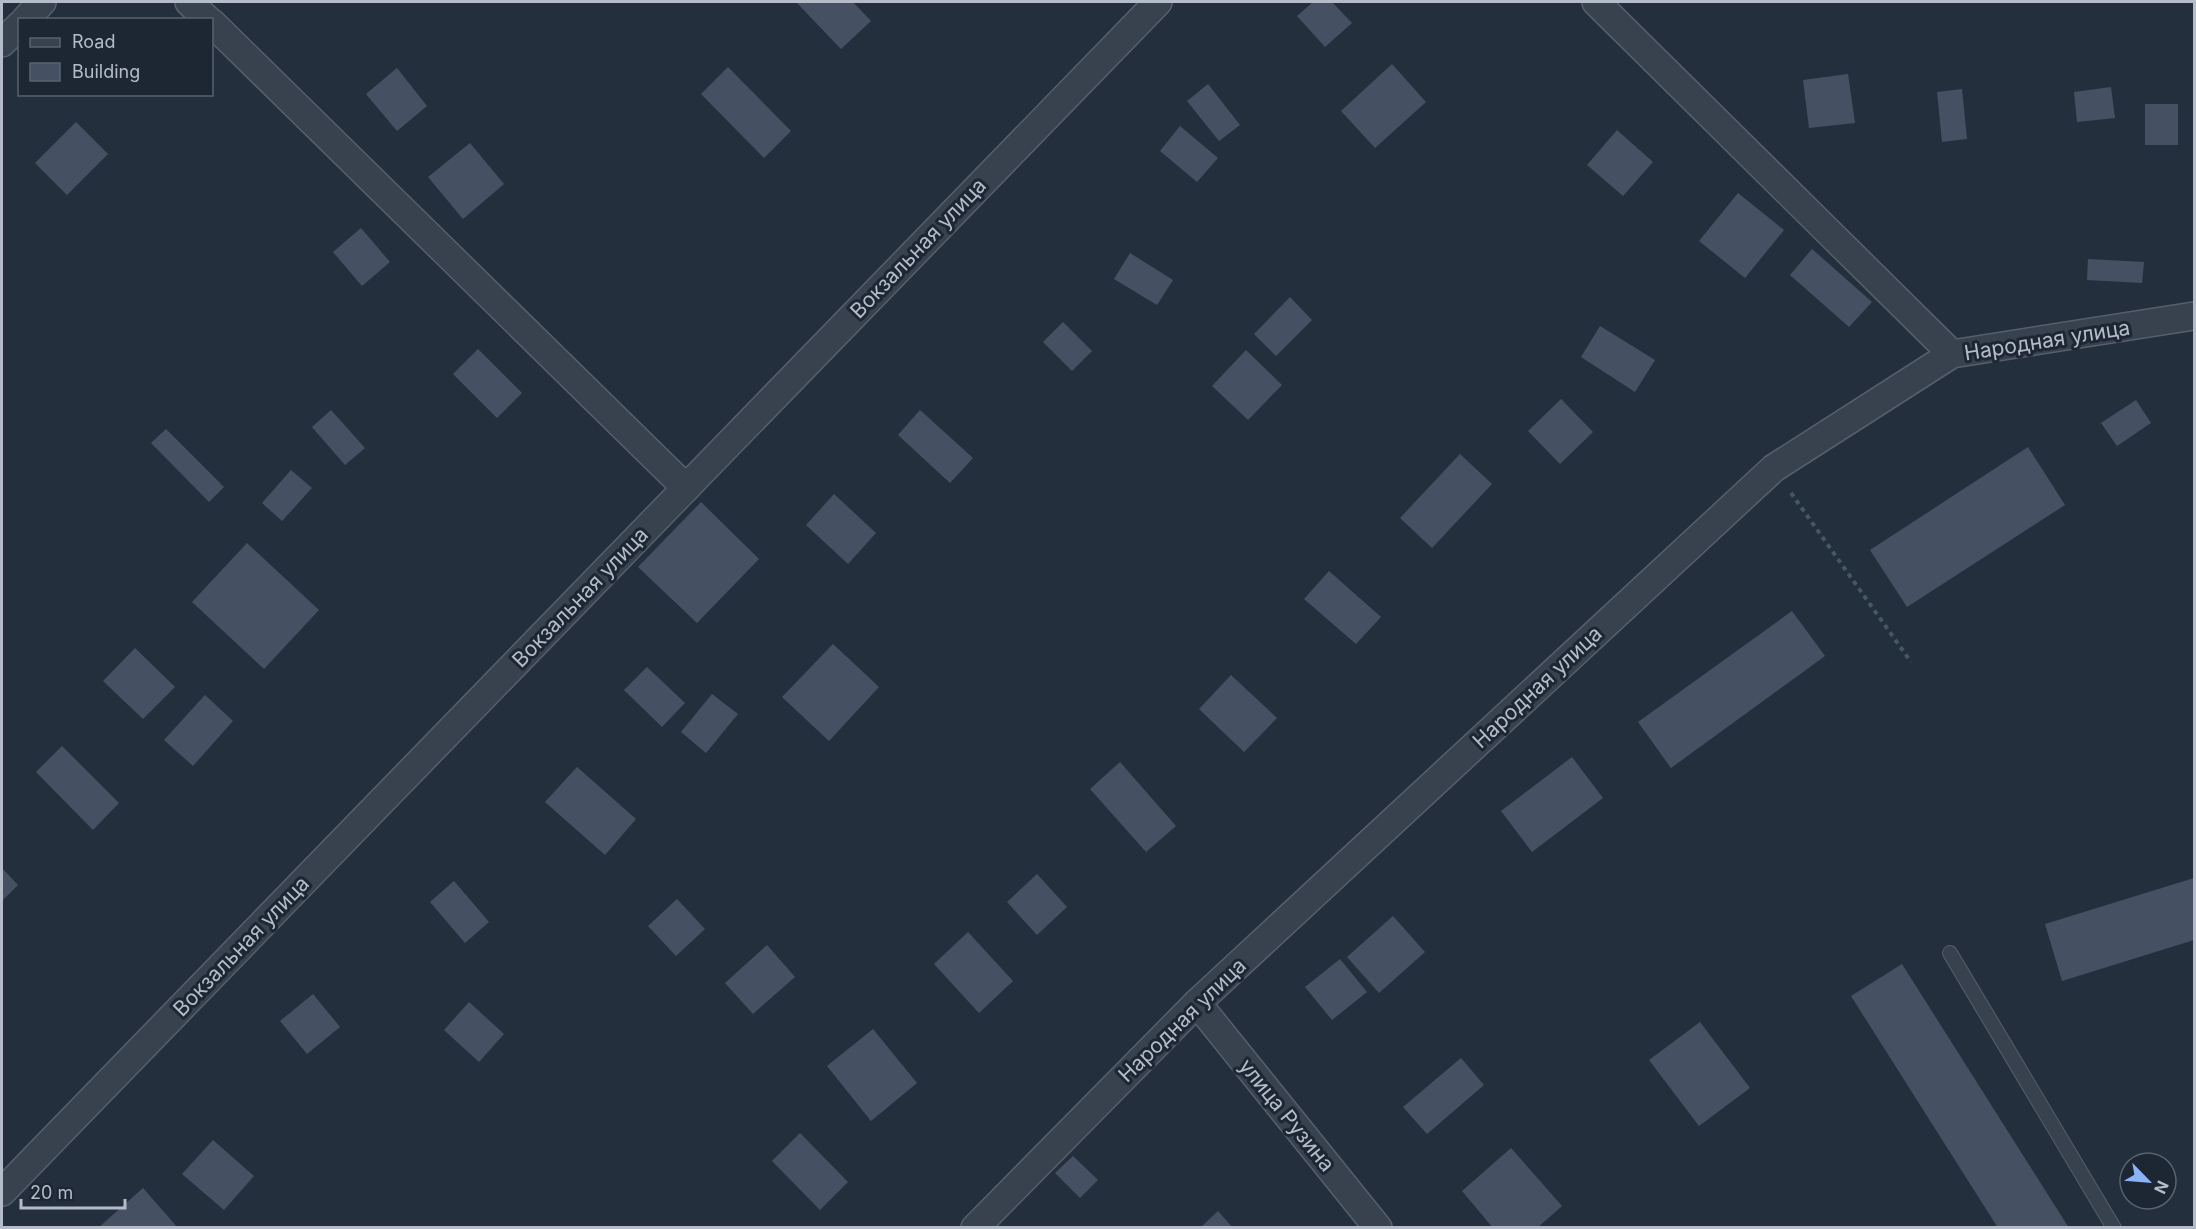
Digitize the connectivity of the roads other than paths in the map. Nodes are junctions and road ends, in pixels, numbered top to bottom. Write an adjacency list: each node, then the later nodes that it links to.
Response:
1 (42, 2): 5 (street)
2 (189, 2): 6 (street)
3 (1158, 2): 12 (street, Вокзальная улица)
4 (1596, 2): 11 (street)
5 (27, 18)
6 (206, 18)
7 (213, 24): 12 (street)
8 (18, 27): 9 (street)
9 (2, 44)
10 (2194, 316): 11 (street, Народная улица)
11 (1952, 354): 14 (street, Народная улица)
12 (686, 488): 15 (street, Вокзальная улица)
13 (1950, 953): 18 (lane)
14 (1197, 1003): 16 (street, Народная улица); 17 (street, улица Рузина)
15 (2, 1192)
16 (975, 1227)
17 (1378, 1227)
18 (2114, 1227)

